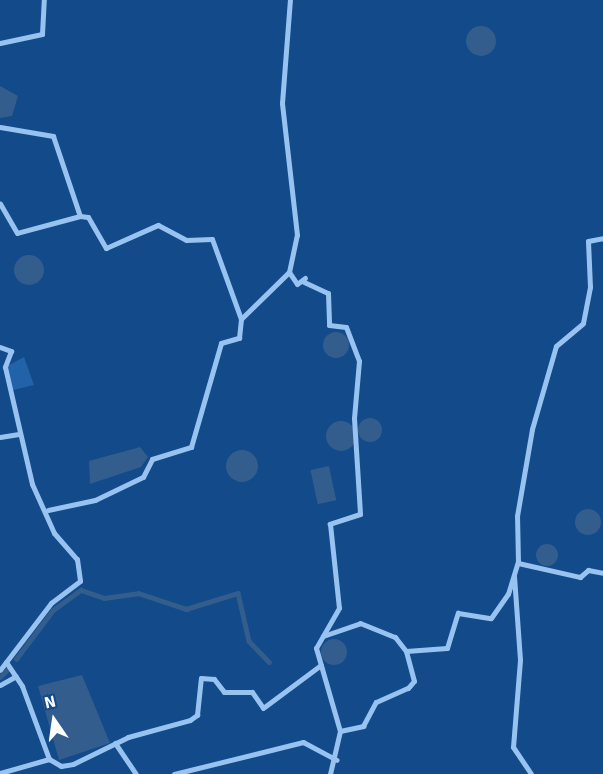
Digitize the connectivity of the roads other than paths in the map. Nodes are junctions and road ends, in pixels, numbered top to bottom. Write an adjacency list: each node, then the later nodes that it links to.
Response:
1 (44, 0): 3 (street)
2 (290, 0): 8 (street)
3 (0, 43)
4 (0, 127): 6 (street)
5 (0, 204): 6 (street)
6 (80, 216): 9 (street)
7 (603, 238): 14 (street)
8 (289, 272): 9 (street); 17 (street)
9 (241, 319): 13 (street)
10 (0, 347): 11 (street)
11 (19, 434): 12 (street); 13 (street)
12 (0, 437)
13 (48, 510): 20 (street)
14 (518, 563): 15 (street); 16 (street)
15 (603, 573)
16 (513, 574): 18 (street); 33 (street)
17 (321, 637): 18 (street); 19 (street)
18 (406, 651): 23 (street)
19 (321, 665): 23 (street); 24 (street)
20 (2, 666): 21 (street)
21 (16, 676): 22 (street); 25 (street)
22 (0, 686)
23 (340, 731): 26 (street)
24 (115, 743): 25 (street); 29 (street)
25 (49, 759): 28 (street)
26 (337, 760): 27 (street); 32 (street)
27 (205, 766): 30 (street); 31 (street)
28 (0, 773)
29 (136, 774)
30 (174, 774)
31 (207, 774)
32 (330, 774)
33 (531, 774)

